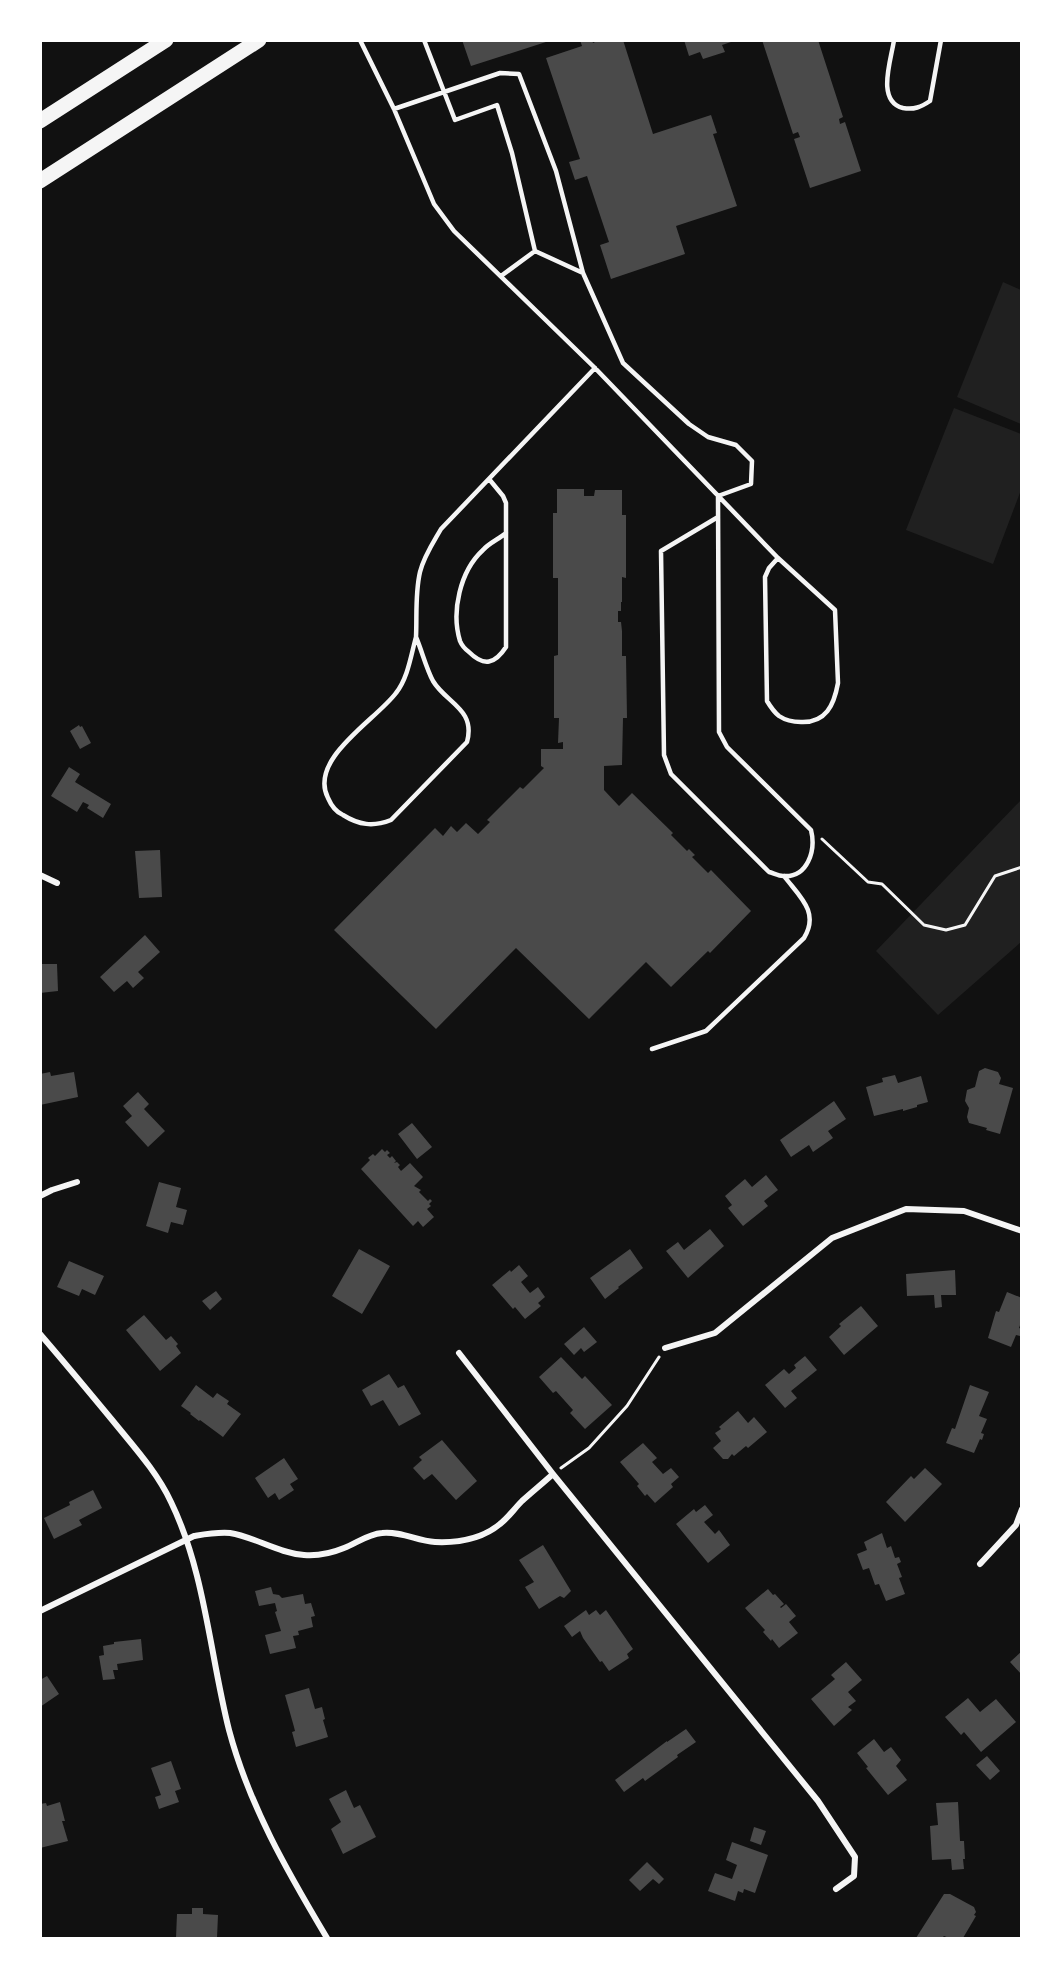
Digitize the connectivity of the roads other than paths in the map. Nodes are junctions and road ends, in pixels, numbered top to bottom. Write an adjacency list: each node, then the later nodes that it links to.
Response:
1 (166, 40): 9 (main road)
2 (259, 40): 10 (main road)
3 (360, 40): 8 (lane)
4 (424, 40): 7 (lane)
5 (894, 40): 6 (lane)
6 (941, 40)
7 (443, 91): 8 (lane); 11 (lane); 12 (lane)
8 (394, 109): 13 (lane)
9 (40, 121)
10 (40, 181)
11 (535, 251): 12 (lane); 13 (lane)
12 (583, 273): 16 (lane)
13 (501, 276): 14 (lane)
14 (595, 368): 15 (lane); 16 (lane)
15 (489, 479): 18 (lane); 20 (lane)
16 (718, 496): 17 (lane); 19 (lane)
17 (718, 518): 22 (lane); 22 (lane)
18 (506, 533): 18 (lane)
19 (778, 558): 19 (lane)
20 (416, 637): 20 (lane)
21 (40, 875): 23 (street)
22 (784, 876): 24 (lane)
23 (57, 883)
24 (652, 1048)
25 (77, 1182): 26 (street)
26 (40, 1196)
27 (1022, 1231): 29 (street)
28 (40, 1334): 33 (street)
29 (665, 1348)
30 (459, 1353): 31 (street)
31 (553, 1474): 33 (street); 36 (street)
32 (1022, 1509): 34 (street)
33 (187, 1539): 35 (street); 37 (street)
34 (980, 1564)
35 (40, 1611)
36 (836, 1889)
37 (327, 1938)

